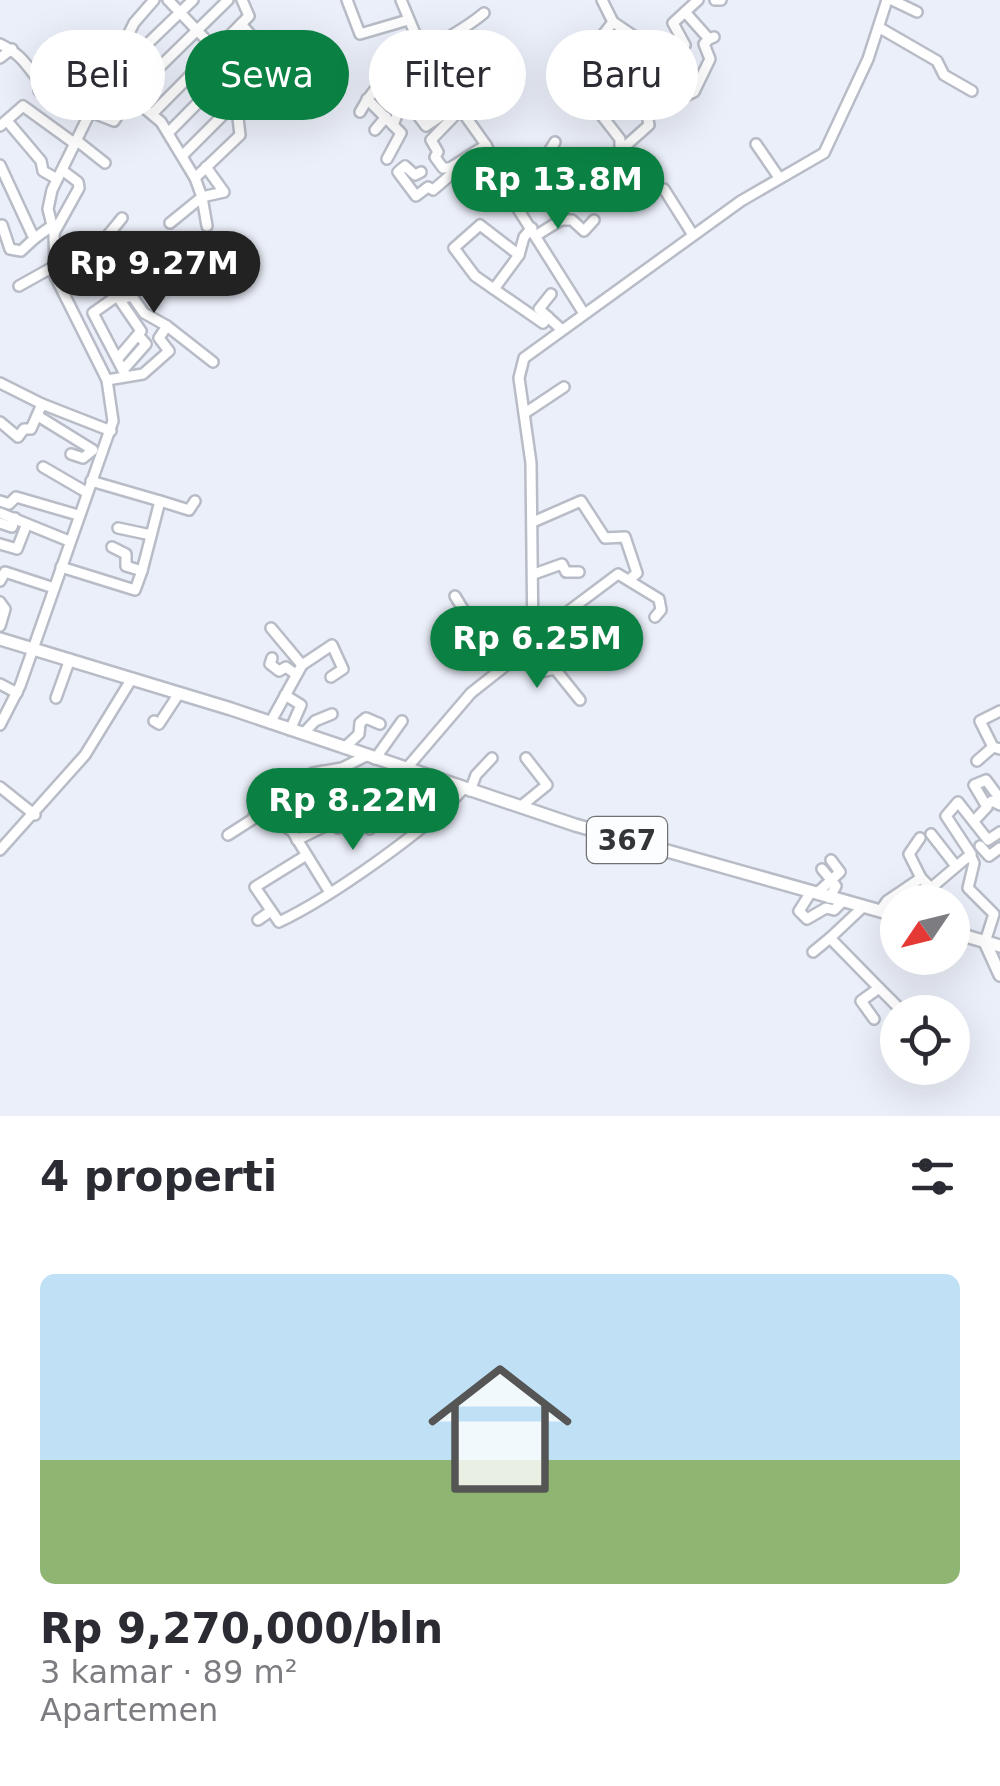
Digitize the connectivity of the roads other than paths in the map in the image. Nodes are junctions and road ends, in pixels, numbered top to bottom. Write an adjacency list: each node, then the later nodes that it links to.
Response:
1 (154, 0): 17 (street)
2 (168, 0): 11 (street)
3 (193, 0): 11 (street)
4 (228, 0): 23 (street)
5 (242, 0): 18 (street)
6 (347, 0): 15 (street)
7 (401, 0): 15 (street)
8 (602, 0): 16 (street)
9 (698, 0): 13 (street)
10 (890, 0): 14 (street); 19 (street)
11 (180, 12): 22 (street); 23 (street)
12 (484, 12): 27 (street)
13 (685, 12): 16 (street); 54 (street)
14 (917, 12)
15 (408, 20): 26 (street)
16 (613, 22): 54 (street)
17 (134, 23): 20 (street); 21 (street)
18 (241, 24): 24 (street); 25 (street)
19 (880, 28): 35 (street); 63 (street)
20 (130, 30)
21 (141, 30)
22 (161, 30)
23 (198, 30)
24 (235, 30)
25 (246, 30)
26 (412, 30)
27 (461, 30)
28 (185, 43): 32 (street)
29 (0, 44): 30 (street)
30 (12, 49): 31 (street); 33 (street)
31 (0, 58)
32 (165, 62)
33 (30, 64)
34 (185, 80): 38 (street)
35 (972, 90)
36 (369, 97): 37 (street)
37 (367, 99): 39 (street); 47 (street)
38 (165, 101)
39 (360, 112)
40 (185, 115): 50 (street)
41 (87, 120): 51 (street)
42 (157, 120): 50 (street)
43 (218, 120): 55 (street)
44 (239, 120): 58 (street)
45 (442, 120): 59 (street)
46 (467, 120): 52 (street)
47 (390, 121): 49 (street); 56 (street)
48 (3, 122): 51 (street); 62 (street)
49 (375, 130)
50 (168, 132): 55 (street)
51 (75, 142): 57 (street); 62 (street)
52 (486, 144): 59 (street); 67 (street)
53 (756, 144): 63 (street)
54 (620, 154): 65 (street); 77 (street)
55 (182, 155): 64 (street)
56 (387, 159)
57 (105, 164)
58 (206, 167): 64 (street); 66 (street)
59 (450, 168): 61 (street)
60 (2, 172): 69 (street)
61 (421, 172)
62 (59, 174): 75 (street); 75 (street)
63 (778, 176): 77 (street)
64 (195, 178): 66 (street)
65 (579, 189): 67 (street); 70 (street)
66 (202, 197): 72 (street); 74 (street)
67 (513, 200): 76 (street)
68 (122, 218): 80 (street)
69 (24, 219): 73 (street); 78 (street)
70 (561, 220): 71 (street); 76 (street)
71 (594, 220)
72 (170, 222)
73 (1, 223): 78 (street)
74 (207, 226)
75 (54, 229): 78 (street); 80 (street)
76 (535, 232): 79 (street); 85 (street)
77 (693, 235): 85 (street)
78 (35, 238)
79 (519, 255): 82 (street); 82 (street)
80 (54, 273): 81 (street); 93 (street)
81 (19, 286)
82 (494, 289): 86 (street)
83 (551, 294): 86 (street)
84 (120, 299): 87 (street); 89 (street); 90 (street)
85 (584, 312): 88 (street)
86 (548, 317): 88 (street)
87 (167, 326): 91 (street); 92 (street)
88 (561, 329): 97 (street)
89 (138, 336): 90 (street); 92 (street)
90 (120, 357): 92 (street)
91 (213, 362)
92 (124, 373): 93 (street)
93 (108, 380): 100 (street)
94 (0, 383): 96 (street)
95 (564, 387): 97 (street)
96 (42, 404): 98 (street); 100 (street)
97 (525, 413): 113 (street)
98 (38, 416): 99 (street); 101 (street)
99 (0, 422)
100 (112, 431): 103 (street)
101 (92, 453): 102 (street); 103 (street)
102 (72, 454)
103 (102, 460): 105 (street)
104 (43, 467): 106 (street)
105 (91, 481): 106 (street); 109 (street)
106 (86, 492): 111 (street)
107 (195, 501): 109 (street)
108 (0, 502): 111 (street)
109 (160, 502): 117 (street)
110 (0, 513): 112 (street)
111 (78, 515): 118 (street)
112 (16, 518): 114 (street); 115 (street)
113 (533, 522): 124 (street); 125 (street)
114 (0, 523)
115 (26, 526): 118 (street); 119 (street)
116 (118, 528): 117 (street)
117 (152, 535): 122 (street)
118 (70, 541): 121 (street)
119 (0, 544)
120 (112, 547): 122 (street)
121 (61, 567): 122 (street); 127 (street)
122 (142, 572)
123 (580, 572): 124 (street)
124 (534, 574): 133 (street)
125 (629, 580): 130 (street); 133 (street)
126 (0, 581): 127 (street)
127 (54, 588): 135 (street)
128 (456, 596): 140 (street)
129 (0, 602): 131 (street)
130 (655, 617)
131 (0, 626)
132 (271, 628): 139 (street)
133 (535, 632): 136 (street)
134 (0, 639): 135 (main road, 367)
135 (33, 648): 138 (main road, 367); 144 (street)
136 (523, 654): 140 (street); 148 (street)
137 (272, 658): 139 (street)
138 (70, 659): 142 (main road, 367); 147 (street)
139 (298, 669): 141 (street); 145 (street)
140 (500, 670): 163 (street)
141 (330, 677)
142 (131, 680): 146 (main road, 367); 172 (street)
143 (0, 684): 144 (street)
144 (16, 693): 155 (street)
145 (285, 694): 153 (street); 156 (street)
146 (178, 695): 151 (street); 153 (main road, 367)
147 (56, 698)
148 (580, 700)
149 (1000, 711): 158 (street)
150 (332, 714): 157 (street)
151 (154, 720)
152 (402, 721): 159 (street)
153 (270, 723): 156 (main road, 367)
154 (380, 724): 159 (street)
155 (0, 725)
156 (290, 730): 157 (main road, 367)
157 (303, 734): 159 (main road, 367)
158 (996, 748): 162 (street)
159 (360, 753): 163 (main road, 367); 164 (street)
160 (492, 758): 166 (street)
161 (526, 758): 171 (street)
162 (977, 760)
163 (411, 768): 166 (main road, 367); 175 (street)
164 (324, 771): 169 (street); 178 (street)
165 (0, 787): 172 (street)
166 (467, 790): 171 (main road, 367); 192 (street)
167 (999, 801): 170 (street); 170 (street)
168 (270, 804): 180 (street)
169 (341, 805)
170 (986, 805): 173 (street)
171 (520, 807): 193 (main road, 367)
172 (35, 815): 183 (street)
173 (974, 821): 181 (street); 184 (street)
174 (347, 824): 180 (street)
175 (370, 830)
176 (1000, 832): 181 (street)
177 (932, 834): 187 (street)
178 (228, 835)
179 (920, 838): 189 (street)
180 (297, 840): 185 (street)
181 (984, 843): 182 (street); 184 (street)
182 (1000, 848)
183 (0, 850)
184 (970, 855): 187 (street); 199 (street)
185 (305, 856): 192 (street); 196 (street)
186 (830, 860): 190 (street)
187 (956, 866): 189 (street)
188 (822, 870): 190 (street)
189 (922, 878): 191 (street)
190 (832, 879): 193 (street)
191 (911, 885)
192 (328, 891): 196 (street)
193 (819, 894): 194 (main road, 367); 194 (street)
194 (843, 901): 195 (main road, 367)
195 (864, 906): 197 (main road, 367); 200 (street)
196 (271, 911): 198 (street)
197 (880, 911)
198 (258, 920)
199 (978, 936): 201 (main road); 203 (main road)
200 (830, 938): 202 (street); 204 (street)
201 (1000, 946)
202 (813, 952)
203 (1000, 975)
204 (879, 988): 205 (street); 206 (street)
205 (886, 995)
206 (874, 1019)

